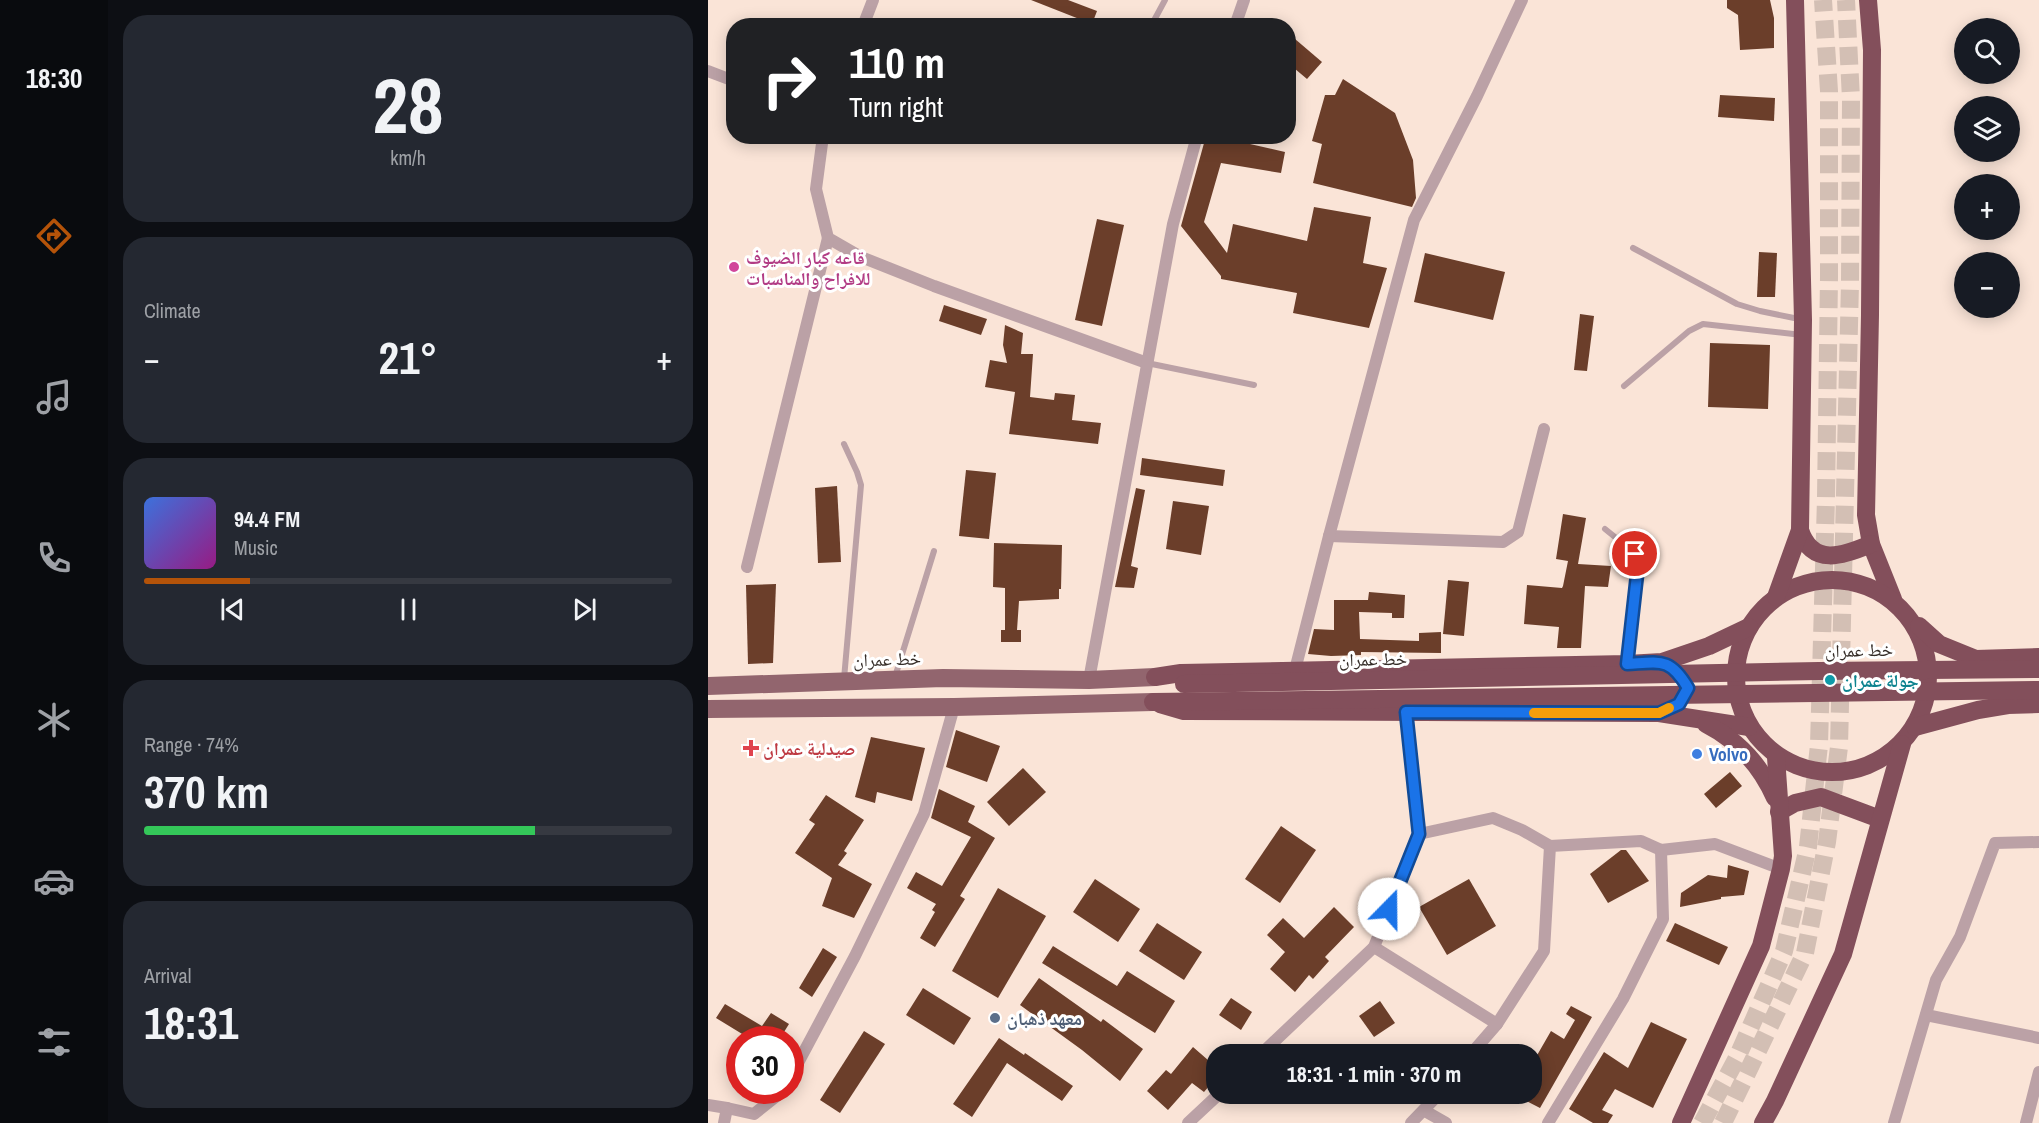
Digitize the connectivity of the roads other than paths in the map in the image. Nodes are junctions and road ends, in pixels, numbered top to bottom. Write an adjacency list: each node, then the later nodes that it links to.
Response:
1 (873, 0): 7 (street)
2 (1165, 0): 8 (lane)
3 (1244, 0): 9 (street)
4 (1522, 0): 24 (street)
5 (1795, 0): 16 (highway)
6 (1868, 0): 25 (highway)
7 (866, 18)
8 (1155, 18)
9 (1238, 18)
10 (708, 71): 11 (street)
11 (726, 78)
12 (822, 144): 14 (street)
13 (1195, 144): 17 (street)
14 (828, 238): 17 (street); 27 (street)
15 (1633, 248): 16 (lane)
16 (1803, 327): 19 (lane); 23 (highway)
17 (1147, 363): 18 (lane); 40 (street)
18 (1254, 385)
19 (1624, 386)
20 (1544, 429): 24 (street)
21 (844, 444): 41 (lane)
22 (1605, 529): 35 (lane)
23 (1800, 530): 25 (highway); 28 (highway)
24 (1329, 536): 37 (street)
25 (1870, 544): 29 (highway)
26 (934, 551): 39 (lane)
27 (747, 567)
28 (1776, 597): 29 (highway); 31 (highway)
29 (1893, 599): 30 (highway)
30 (1911, 618): 33 (highway); 52 (highway)
31 (1749, 627): 34 (highway); 53 (highway)
32 (2039, 657): 33 (highway)
33 (2011, 658): 46 (highway)
34 (1662, 662): 35 (highway); 50 (highway)
35 (1627, 664): 37 (highway)
36 (2039, 669): 38 (highway, خط عمران, bridge)
37 (1295, 670): 38 (highway)
38 (1155, 677): 40 (main road, خط عمران)
39 (894, 680): 40 (main road, خط عمران); 41 (main road, خط عمران)
40 (1089, 680)
41 (843, 681): 42 (main road, خط عمران)
42 (708, 686)
43 (2039, 690): 44 (highway, bridge)
44 (1153, 702): 47 (main road); 49 (highway)
45 (2039, 704): 46 (highway)
46 (2008, 705): 52 (highway)
47 (954, 707): 48 (main road); 69 (street)
48 (708, 709)
49 (1406, 712): 50 (highway); 58 (street)
50 (1659, 713): 51 (highway)
51 (1696, 719): 53 (highway); 56 (highway)
52 (1915, 727): 54 (highway)
53 (1749, 728): 55 (highway)
54 (1902, 744): 55 (highway); 57 (highway)
55 (1776, 756): 56 (highway)
56 (1779, 809): 57 (highway); 62 (highway)
57 (1880, 819): 83 (highway)
58 (1419, 834): 60 (street); 63 (street)
59 (2039, 843): 64 (street)
60 (1550, 846): 61 (street); 65 (street)
61 (1661, 850): 62 (street); 81 (street)
62 (1781, 868): 82 (highway)
63 (1374, 947): 65 (street); 67 (street)
64 (1926, 1015): 66 (street); 84 (street)
65 (1497, 1024): 68 (street)
66 (2039, 1038)
67 (1272, 1044)
68 (1480, 1044)
69 (804, 1052)
70 (2039, 1072): 85 (street)
71 (766, 1104): 75 (street)
72 (1209, 1104): 78 (street)
73 (1431, 1104): 76 (street)
74 (708, 1106): 75 (street)
75 (727, 1108): 77 (street)
76 (1425, 1111): 79 (street); 80 (street)
77 (724, 1123)
78 (1188, 1123)
79 (1412, 1123)
80 (1446, 1123)
81 (1548, 1123)
82 (1681, 1123)
83 (1763, 1123)
84 (1894, 1123)
85 (2026, 1123)

